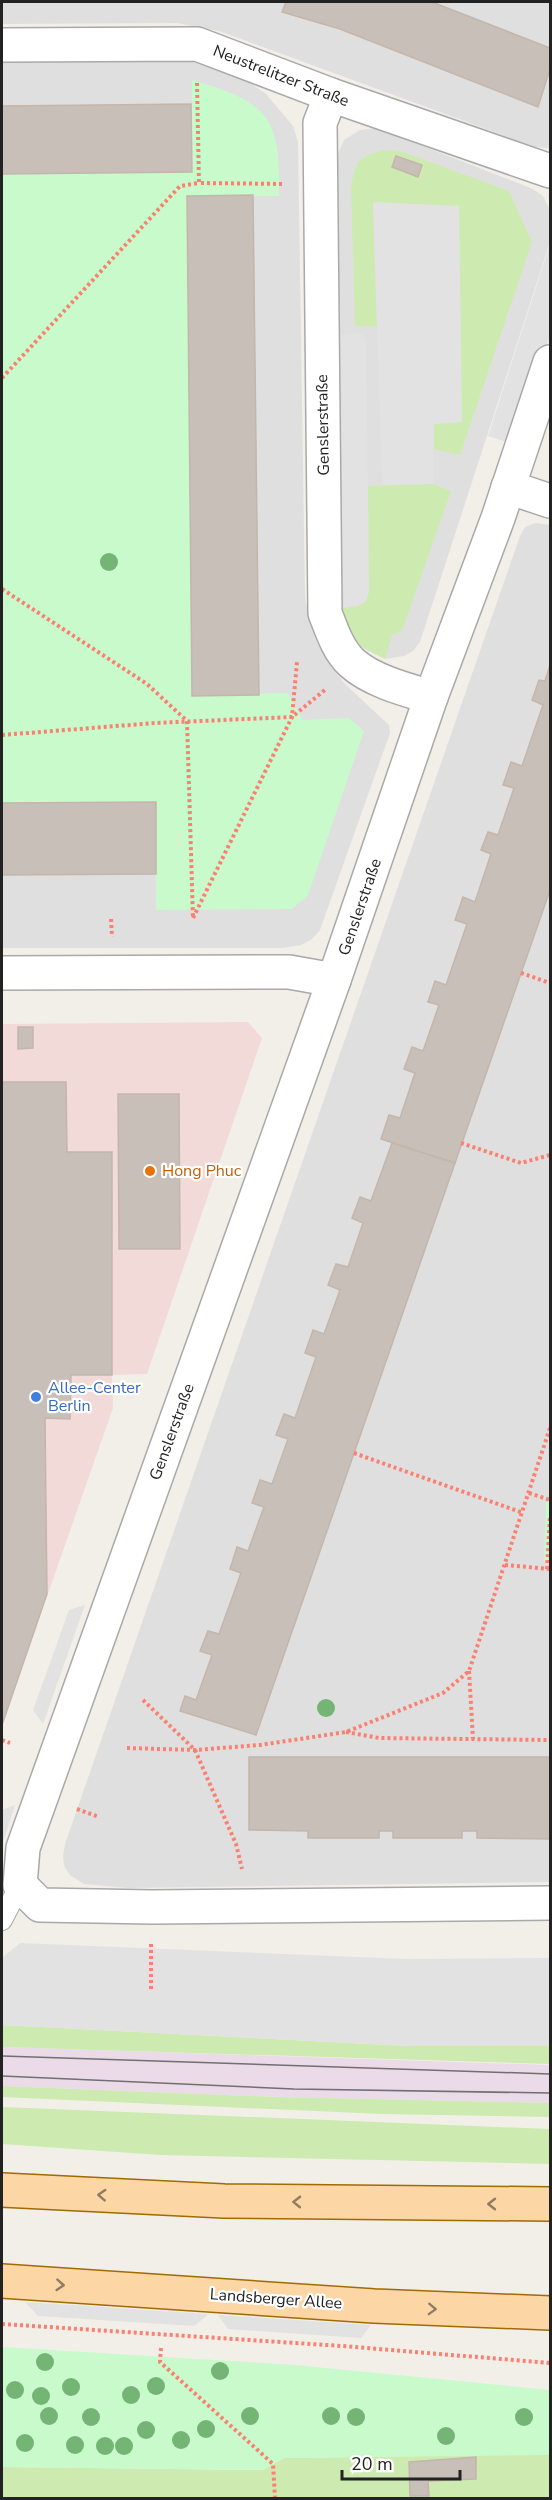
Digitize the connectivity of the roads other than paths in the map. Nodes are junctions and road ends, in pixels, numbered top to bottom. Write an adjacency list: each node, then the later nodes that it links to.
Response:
1 (2, 45): 2 (street, Neustrelitzer Straße)
2 (332, 95): 3 (street, Neustrelitzer Straße); 7 (street, Genslerstraße)
3 (550, 171)
4 (550, 362): 5 (street, Genslerstraße)
5 (508, 487): 6 (street); 7 (street, Genslerstraße)
6 (550, 501)
7 (431, 697): 9 (street, Genslerstraße)
8 (2, 973): 9 (street)
9 (334, 981): 10 (street, Genslerstraße)
10 (20, 1885): 11 (street); 12 (lane)
11 (550, 1903)
12 (2, 1920)
13 (2, 2190): 14 (main road, one-way to 13)
14 (550, 2204)
15 (2, 2281): 16 (main road, Landsberger Allee, one-way to 16)
16 (550, 2313)

